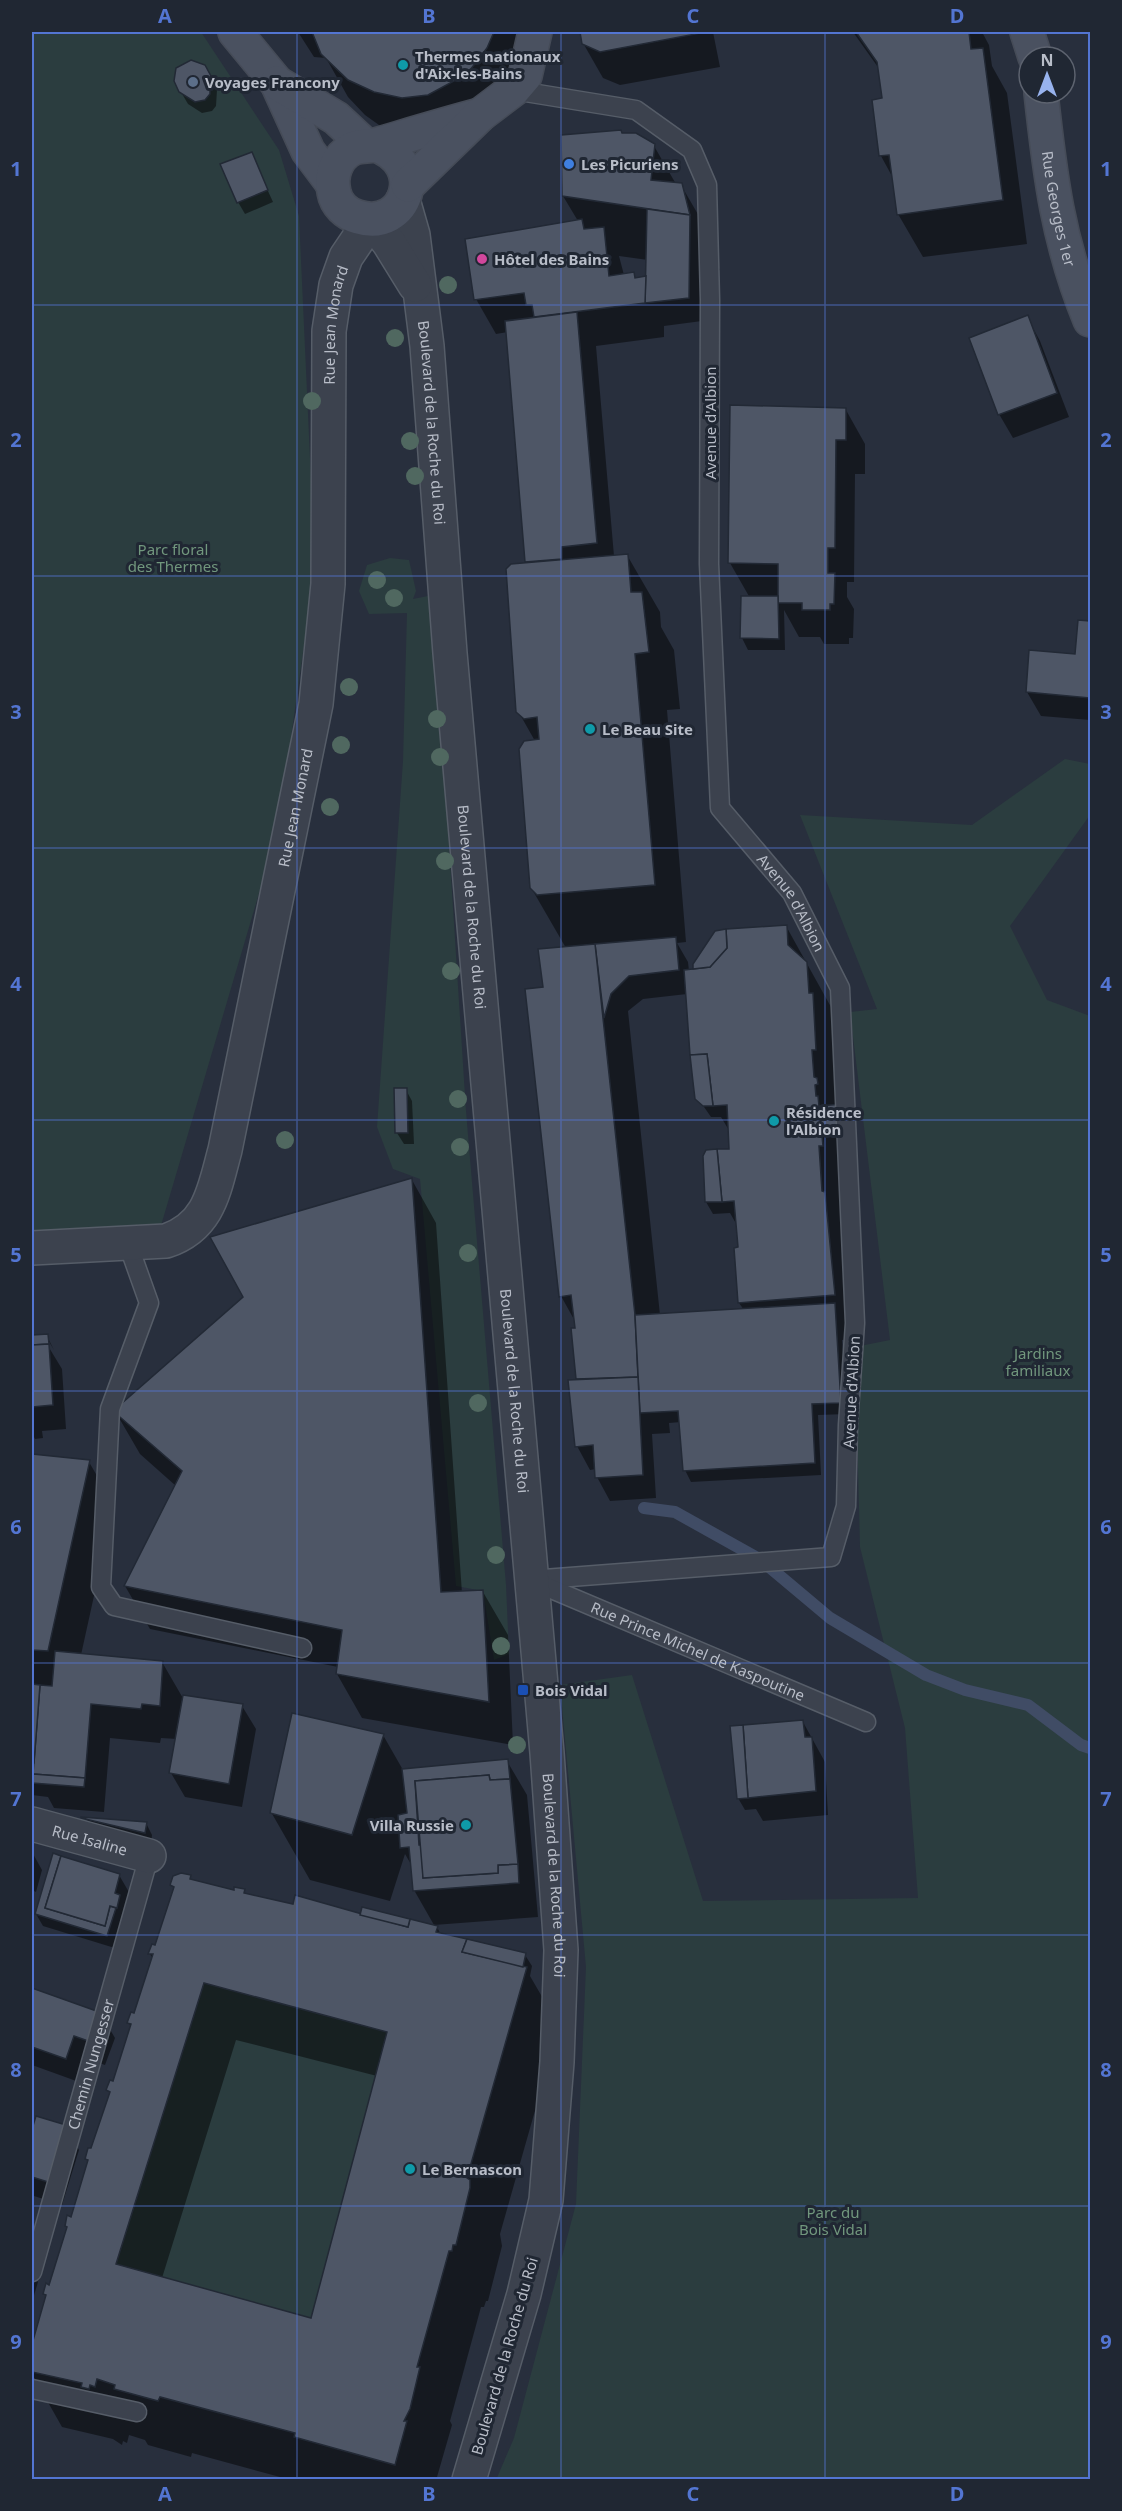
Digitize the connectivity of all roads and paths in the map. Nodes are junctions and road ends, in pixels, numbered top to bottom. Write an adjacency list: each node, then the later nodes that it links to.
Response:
1 (235, 32): 3 (main road)
2 (535, 32): 4 (main road)
3 (277, 83): 7 (main road); 8 (main road)
4 (513, 90): 6 (main road); 15 (lane, Avenue d'Albion)
5 (1042, 105): 12 (main road, Rue Georges 1er)
6 (480, 115): 7 (main road); 9 (main road)
7 (371, 145): 8 (main road); 9 (main road)
8 (332, 183): 10 (main road)
9 (405, 192): 10 (main road); 11 (street, Boulevard de la Roche du Roi)
10 (371, 220): 11 (street, Boulevard de la Roche du Roi); 13 (street, Rue Jean Monard)
11 (421, 295): 15 (street, Boulevard de la Roche du Roi)
12 (1090, 320)
13 (128, 1244): 14 (street, Rue Jean Monard); 16 (lane)
14 (32, 1248)
15 (531, 1580): 17 (lane, Rue Prince Michel de Kaspoutine); 23 (street, Boulevard de la Roche du Roi)
16 (302, 1648)
17 (866, 1722)
18 (32, 1824): 19 (street, Rue Isaline)
19 (149, 1856): 20 (lane, Chemin Nungesser)
20 (32, 2272)
21 (32, 2389): 22 (lane)
22 (137, 2412)
23 (469, 2480)

